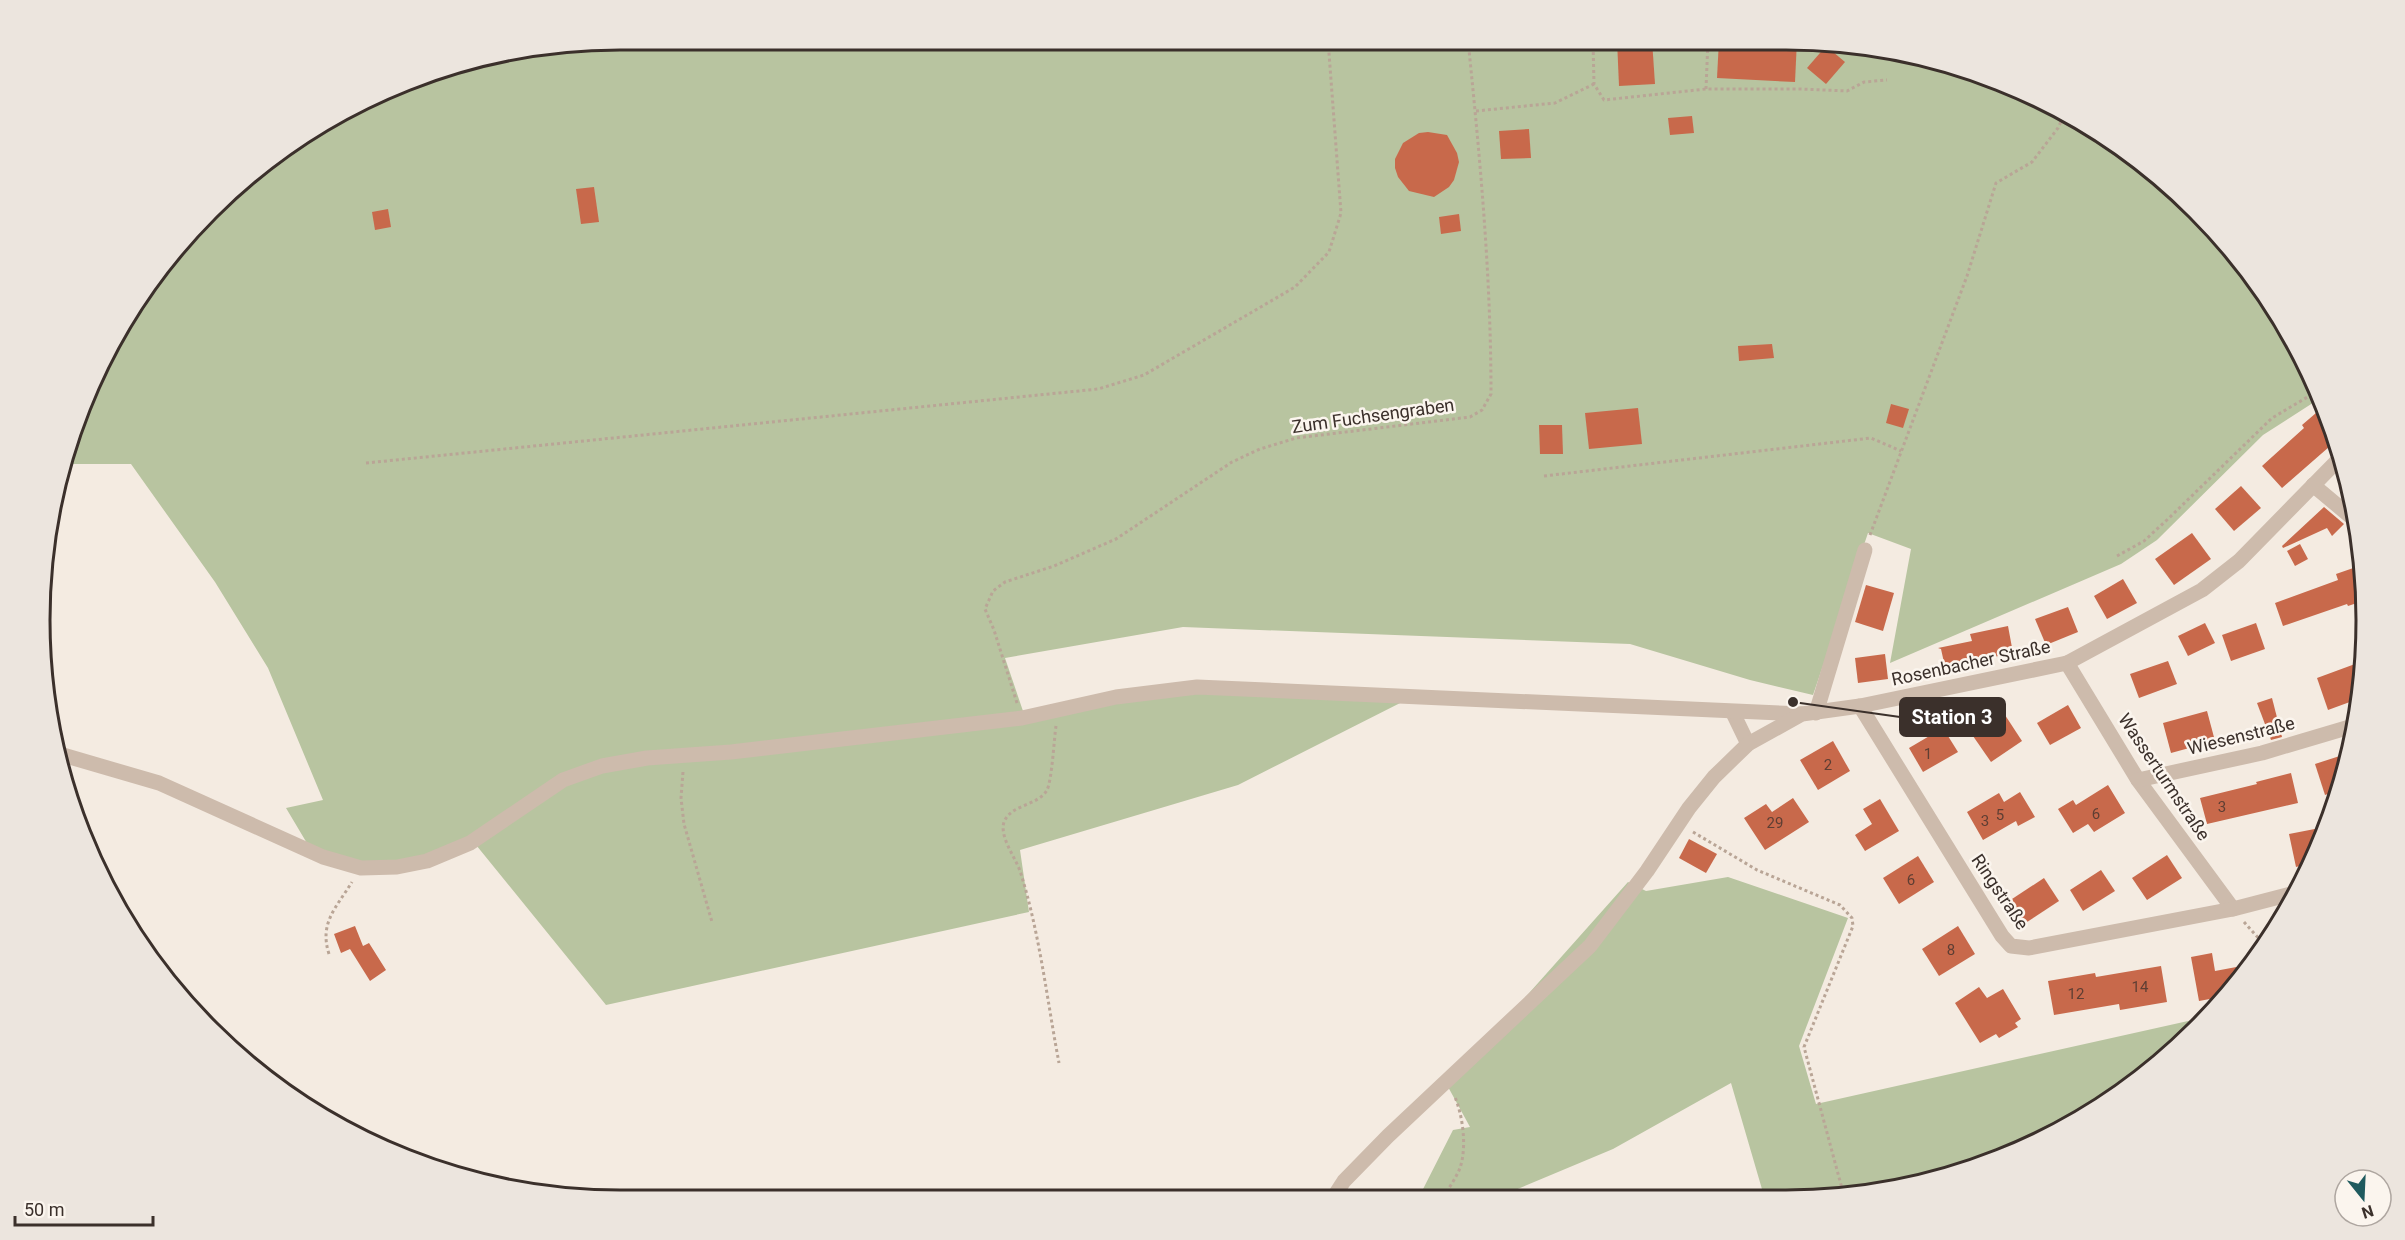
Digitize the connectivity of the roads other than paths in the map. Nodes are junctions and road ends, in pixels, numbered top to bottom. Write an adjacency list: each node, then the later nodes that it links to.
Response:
1 (2334, 464): 2 (street, Rosenbacher Straße)
2 (2313, 485): 3 (street); 5 (street, Rosenbacher Straße)
3 (2346, 512)
4 (1865, 550): 8 (street)
5 (2067, 663): 6 (street, Rosenbacher Straße); 12 (street, Wasserturmstraße)
6 (1860, 705): 8 (street, Rosenbacher Straße); 14 (street, Ringstraße)
7 (1733, 713): 8 (street); 10 (street); 11 (street)
8 (1809, 713): 10 (street, Rosenbacher Straße)
9 (2345, 729): 12 (street, Wiesenstraße)
10 (1748, 744): 15 (street, Rosenbacher Straße)
11 (66, 757)
12 (2138, 780): 14 (street, Wasserturmstraße)
13 (2284, 896): 14 (street, Ringstraße)
14 (2234, 909)
15 (1338, 1190)

